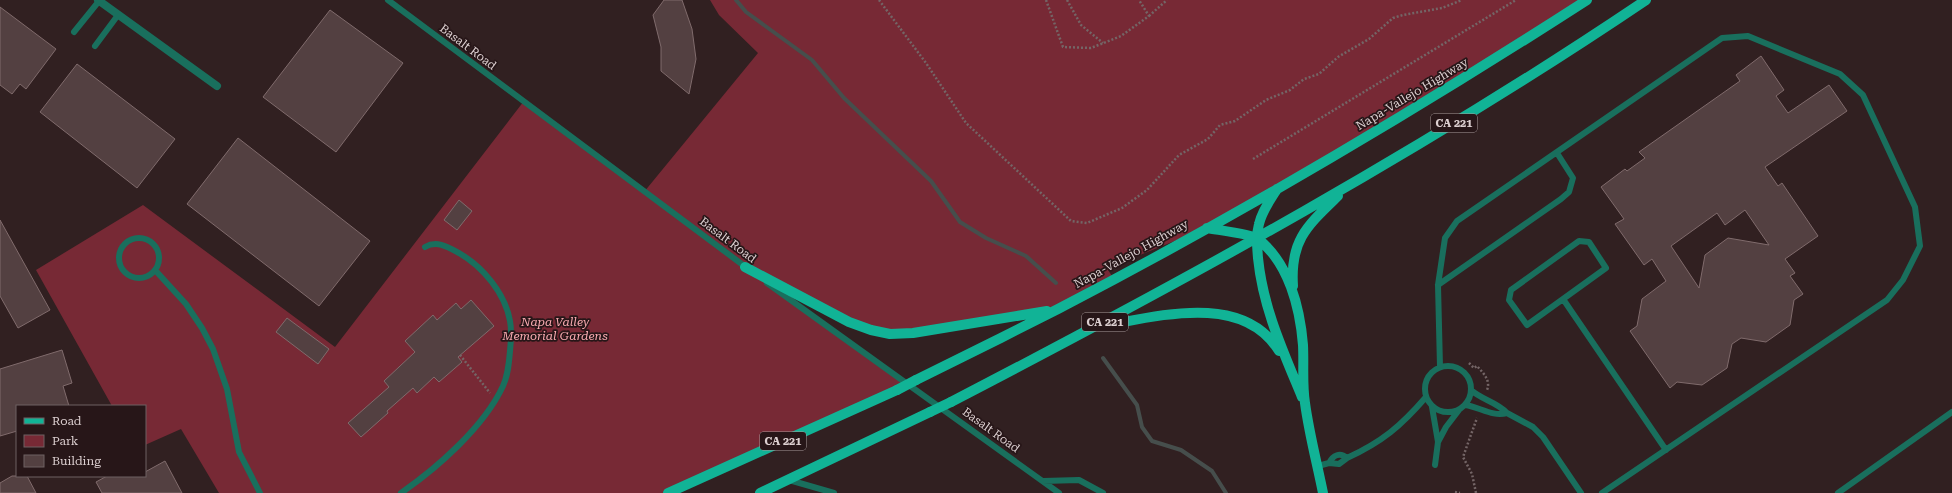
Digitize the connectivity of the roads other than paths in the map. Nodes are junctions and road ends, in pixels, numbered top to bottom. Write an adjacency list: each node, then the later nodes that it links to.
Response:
1 (98, 0): 5 (street); 6 (lane)
2 (388, 0): 15 (lane, Basalt Road)
3 (1586, 0): 11 (main road, Napa-Vallejo Highway / CA 221)
4 (1646, 0): 10 (main road, CA 221)
5 (118, 15): 7 (lane); 8 (street)
6 (74, 32)
7 (95, 46)
8 (216, 86)
9 (1558, 153): 17 (lane); 17 (lane); 33 (lane)
10 (1347, 186): 13 (main road, CA 221); 18 (main road)
11 (1277, 189): 12 (main road, Napa-Vallejo Highway / CA 221); 13 (main road)
12 (1207, 228): 13 (main road); 20 (main road, Napa-Vallejo Highway / CA 221)
13 (1257, 238): 18 (main road); 21 (main road, CA 221); 23 (main road)
14 (425, 247): 39 (lane)
15 (746, 267): 20 (main road); 37 (lane, Basalt Road)
16 (155, 270): 16 (lane); 38 (lane)
17 (1438, 285): 22 (lane)
18 (1294, 296): 26 (main road)
19 (1563, 299): 19 (lane); 33 (lane)
20 (1058, 309): 40 (main road, Napa-Vallejo Highway / CA 221, bridge)
21 (1095, 327): 23 (main road); 36 (main road, CA 221, bridge)
22 (1440, 367): 24 (lane); 25 (lane)
23 (1290, 369): 26 (main road)
24 (1471, 390): 27 (lane); 31 (lane)
25 (1426, 397): 28 (lane); 35 (lane)
26 (1304, 402): 35 (main road)
27 (1465, 405): 29 (lane); 31 (lane)
28 (1432, 407): 29 (lane); 32 (lane)
29 (1459, 410): 32 (lane)
30 (1952, 412): 48 (lane)
31 (1507, 413): 46 (lane)
32 (1438, 442): 34 (lane)
33 (1666, 450): 47 (lane)
34 (1434, 465)
35 (1318, 466): 45 (main road)
36 (789, 480): 41 (main road, CA 221); 42 (lane)
37 (1043, 482): 43 (lane, Basalt Road); 44 (lane)
38 (260, 493)
39 (401, 493)
40 (668, 493)
41 (760, 493)
42 (834, 493)
43 (1059, 493)
44 (1103, 493)
45 (1323, 493)
46 (1581, 493)
47 (1602, 493)
48 (1838, 493)

